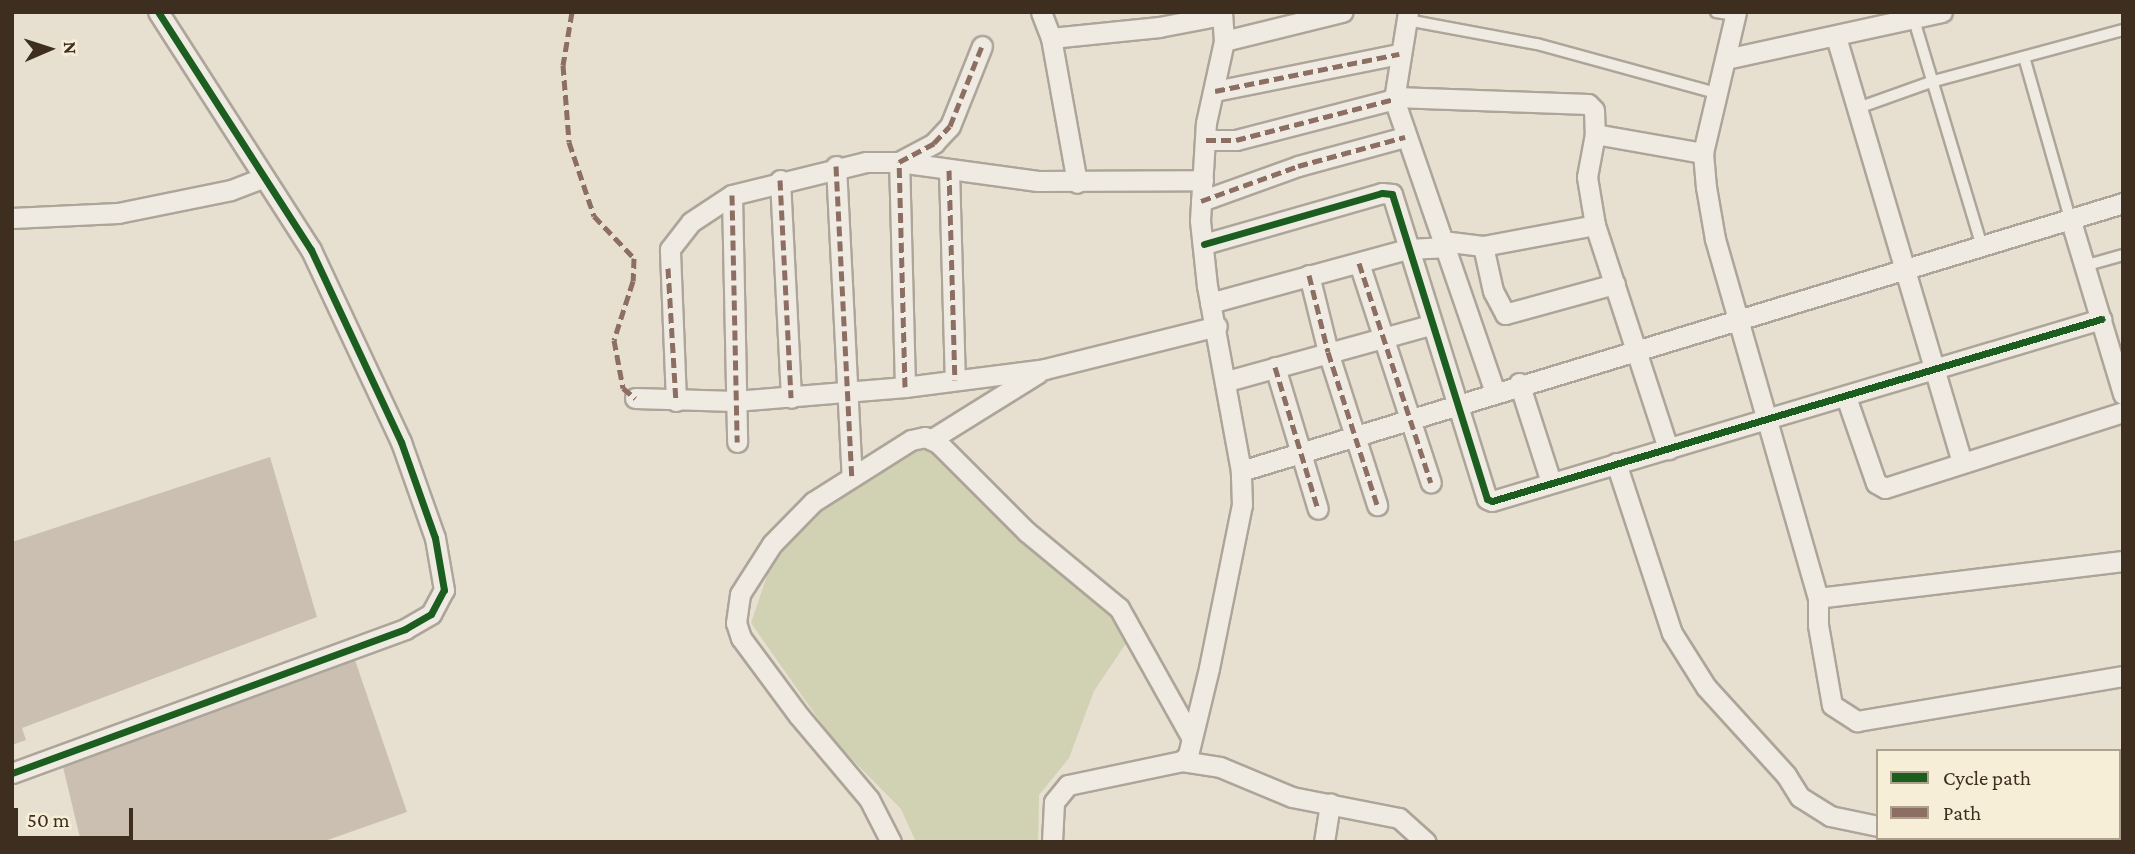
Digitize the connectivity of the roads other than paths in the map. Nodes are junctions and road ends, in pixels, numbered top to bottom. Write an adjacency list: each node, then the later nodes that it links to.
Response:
1 (158, 12): 29 (street)
2 (1041, 12): 11 (street)
3 (1342, 12): 12 (street)
4 (1942, 12): 8 (street)
5 (1729, 13): 16 (street)
6 (1222, 14): 11 (street); 12 (street)
7 (1408, 16): 14 (street); 19 (lane)
8 (1914, 20): 10 (street); 17 (lane)
9 (2123, 30): 15 (lane)
10 (1836, 37): 16 (street); 21 (street)
11 (1051, 38): 32 (street)
12 (1224, 41): 18 (street)
13 (982, 46): 26 (street)
14 (1399, 54): 18 (street); 20 (street)
15 (2024, 57): 17 (lane); 37 (lane)
16 (1726, 59): 19 (street)
17 (1934, 81): 21 (lane); 42 (lane)
18 (1214, 91): 24 (street)
19 (1716, 93): 25 (street)
20 (1394, 98): 22 (street); 23 (street); 24 (street)
21 (1858, 108): 47 (street)
22 (1595, 134): 25 (street); 38 (street)
23 (1405, 137): 34 (street); 40 (street)
24 (1206, 140): 31 (street)
25 (1703, 153): 52 (street)
26 (899, 162): 27 (street); 28 (street); 64 (street)
27 (836, 166): 30 (street); 66 (street)
28 (949, 170): 32 (street); 61 (street)
29 (262, 178): 36 (street); 95 (street)
30 (780, 180): 33 (street); 70 (street)
31 (1203, 180): 32 (street); 34 (street)
32 (1076, 183)
33 (732, 195): 71 (street); 72 (street)
34 (1201, 201): 39 (street)
35 (2123, 203): 37 (street)
36 (12, 218)
37 (2070, 218): 42 (street); 46 (street)
38 (1595, 225): 41 (street); 49 (street)
39 (1204, 244): 43 (street); 50 (street)
40 (1442, 244): 41 (street); 43 (street); 65 (street)
41 (1483, 246): 49 (street)
42 (1982, 246): 47 (street)
43 (1408, 249): 45 (street); 53 (street)
44 (2123, 255): 46 (lane)
45 (1359, 263): 48 (street); 55 (street)
46 (2083, 266): 51 (street)
47 (1903, 269): 52 (street); 60 (street)
48 (1309, 275): 50 (street); 57 (street)
49 (1615, 284): 56 (street)
50 (1210, 303): 54 (street)
51 (2101, 319): 60 (street); 67 (street)
52 (1740, 322): 56 (street); 76 (street)
53 (1431, 324): 55 (street); 73 (street)
54 (1217, 326): 59 (street); 62 (street)
55 (1383, 337): 57 (street); 75 (street)
56 (1634, 350): 63 (street); 80 (street)
57 (1328, 352): 58 (street); 77 (street)
58 (1275, 367): 62 (street); 81 (street)
59 (1045, 369): 61 (street); 78 (street)
60 (1932, 372): 68 (street); 83 (street)
61 (955, 380): 64 (street)
62 (1227, 381): 84 (street)
63 (1519, 383): 65 (street); 86 (street)
64 (905, 387): 66 (street)
65 (1494, 390): 73 (street)
66 (849, 392): 70 (street); 85 (street)
67 (2123, 394)
68 (1846, 397): 76 (street); 83 (street)
69 (635, 398): 71 (street)
70 (791, 398): 72 (street)
71 (676, 401): 72 (street)
72 (735, 401): 79 (street)
73 (1460, 402): 75 (street); 86 (street)
74 (2123, 412): 83 (street)
75 (1412, 417): 77 (street); 87 (street)
76 (1767, 420): 80 (street); 91 (street)
77 (1355, 433): 81 (street); 88 (street)
78 (932, 439): 85 (street); 93 (street)
79 (737, 442)
80 (1668, 449): 82 (street)
81 (1299, 451): 84 (street); 89 (street)
82 (1616, 463): 86 (street); 97 (street)
83 (1962, 463)
84 (1241, 471): 93 (street)
85 (852, 477): 98 (street)
86 (1551, 482)
87 (1431, 483)
88 (1377, 505)
89 (1318, 509)
90 (2123, 561): 91 (street)
91 (1818, 598): 92 (street)
92 (2123, 676)
93 (1191, 737): 94 (street)
94 (1182, 761): 96 (street); 99 (street)
95 (12, 773)
96 (1330, 803): 100 (street); 101 (street)
97 (1876, 826)
98 (891, 842)
99 (1052, 842)
100 (1324, 842)
101 (1426, 842)

